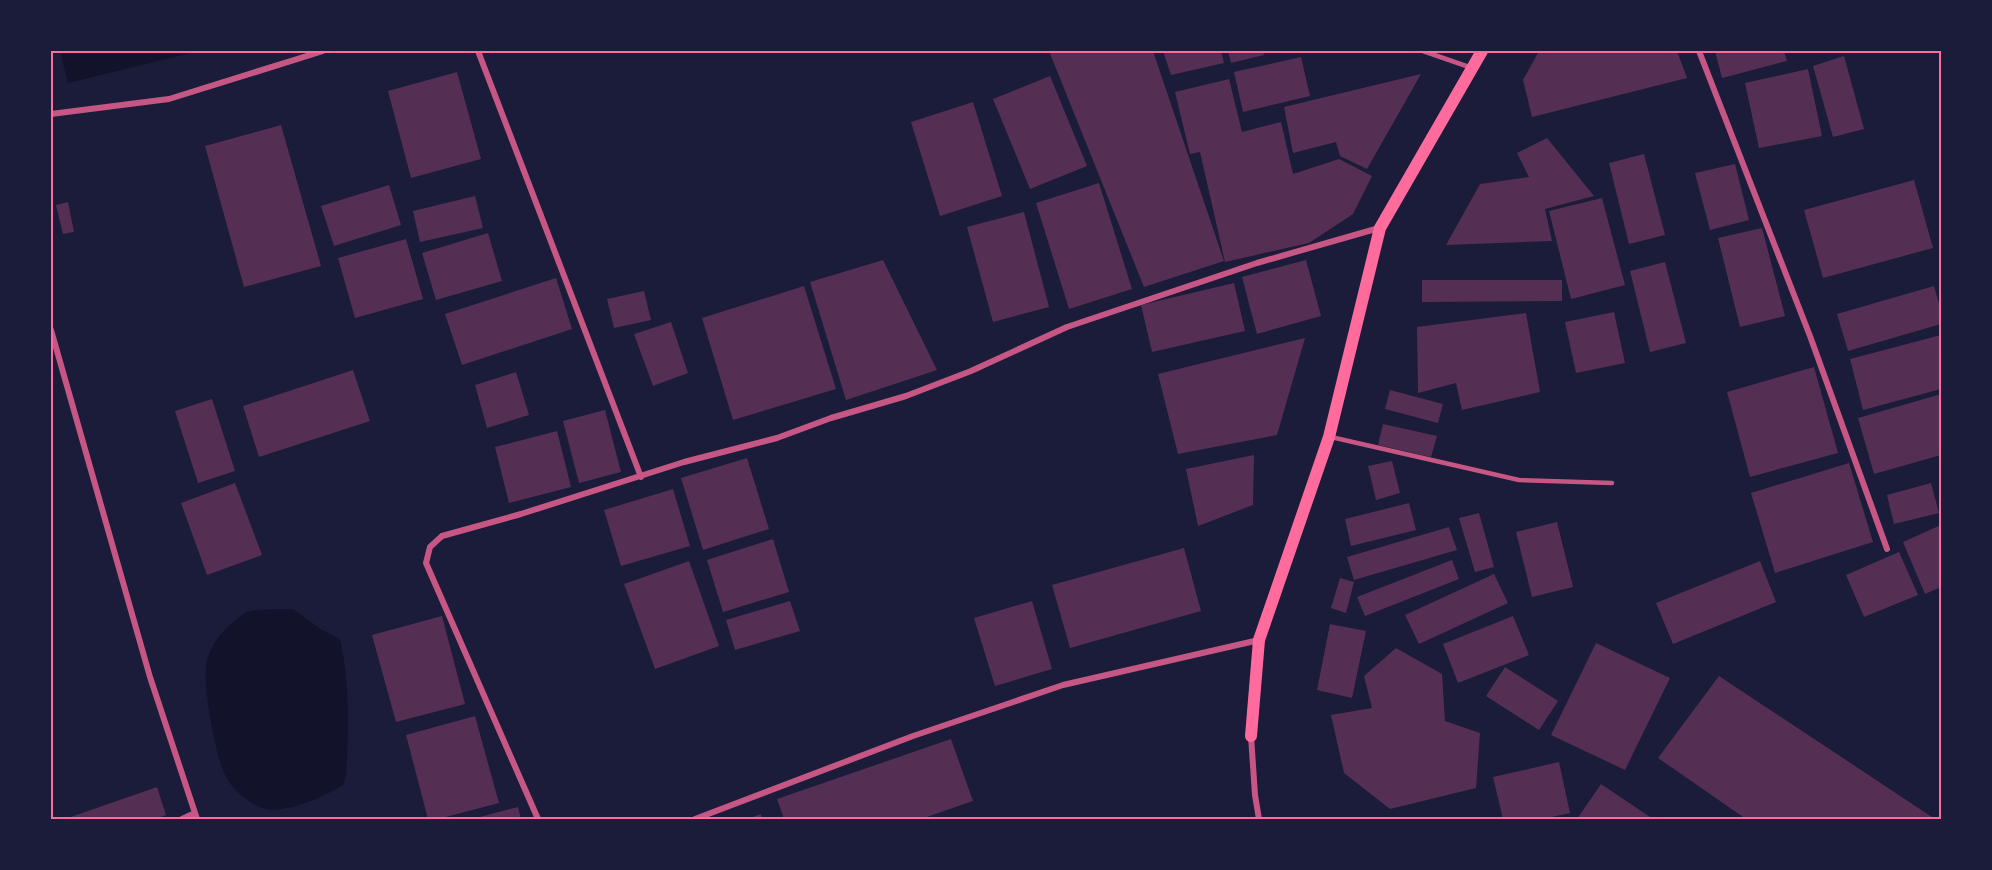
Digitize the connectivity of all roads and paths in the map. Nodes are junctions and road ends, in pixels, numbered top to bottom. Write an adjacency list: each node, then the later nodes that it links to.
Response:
1 (323, 51): 7 (street)
2 (477, 51): 11 (street)
3 (1423, 51): 6 (lane)
4 (1482, 51): 6 (main road)
5 (1699, 51): 13 (street)
6 (1472, 68): 8 (main road)
7 (51, 114)
8 (1380, 228): 10 (main road); 11 (street)
9 (51, 330): 16 (street)
10 (1329, 437): 12 (lane); 14 (main road)
11 (641, 477): 18 (street)
12 (1612, 483)
13 (1887, 549)
14 (1259, 640): 15 (main road); 19 (street)
15 (1251, 735): 20 (street)
16 (196, 816): 17 (street)
17 (182, 819)
18 (538, 819)
19 (695, 819)
20 (1259, 819)

